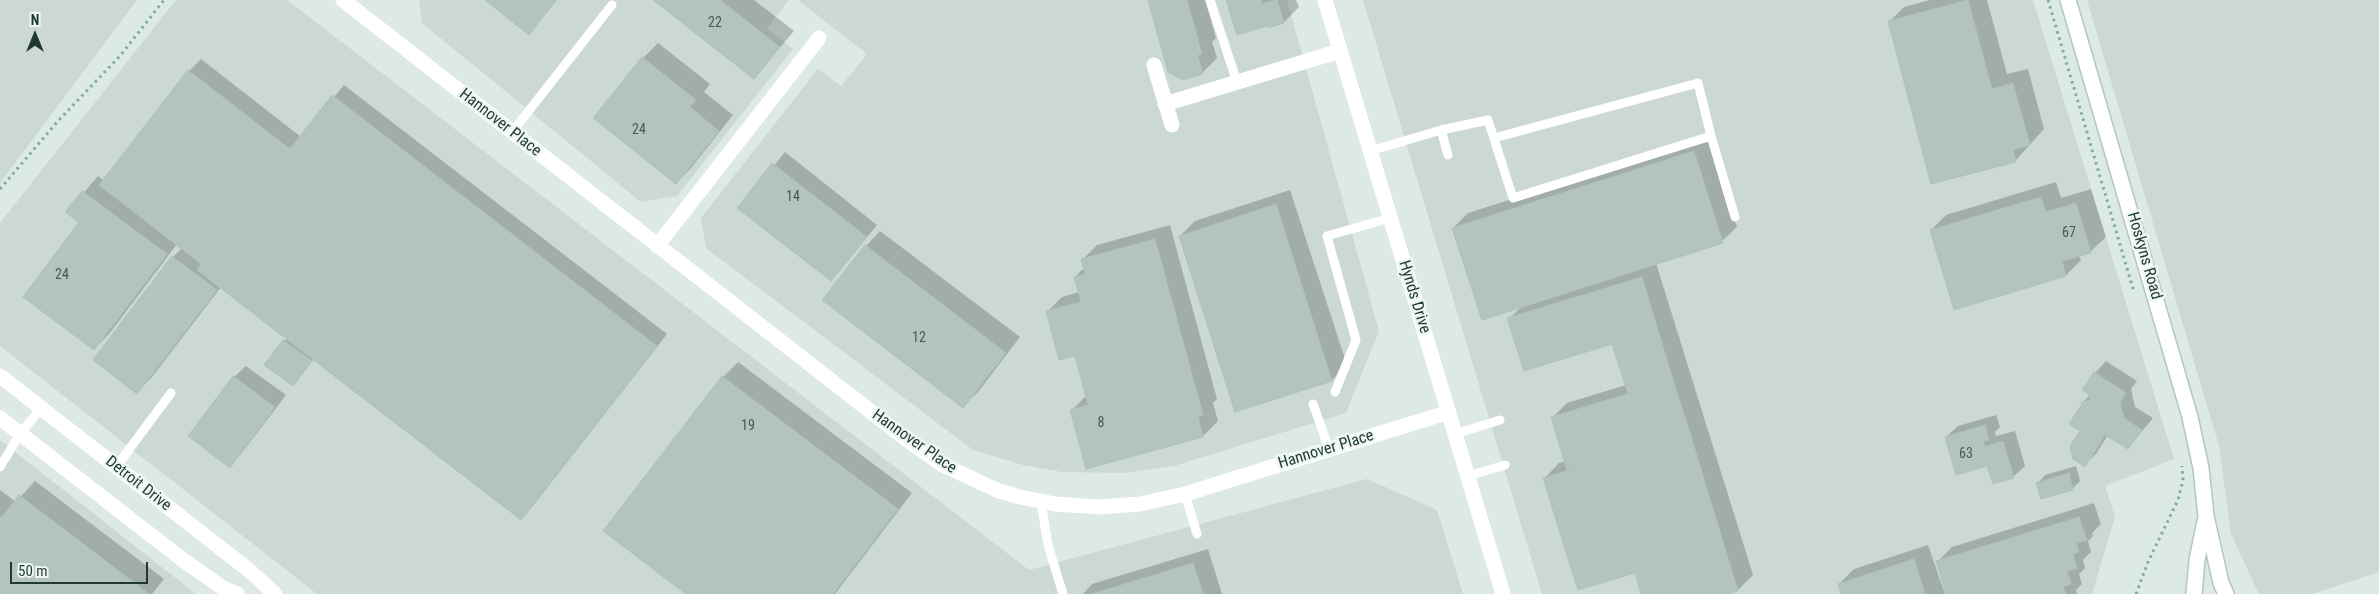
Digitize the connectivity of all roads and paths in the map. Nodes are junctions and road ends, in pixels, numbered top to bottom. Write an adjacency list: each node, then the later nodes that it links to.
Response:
1 (164, 0): 20 (path)
2 (343, 0): 15 (street, Hannover Place)
3 (1210, 0): 11 (lane)
4 (1325, 0): 9 (street, Hynds Drive)
5 (2048, 0): 24 (path)
6 (2068, 0): 43 (street, Hoskyns Road)
7 (612, 5): 15 (lane)
8 (819, 38): 23 (street)
9 (1340, 51): 11 (street); 18 (street, Hynds Drive)
10 (1154, 65): 12 (street)
11 (1237, 82): 12 (street)
12 (1166, 104): 13 (street)
13 (1172, 125)
14 (1441, 130): 17 (lane); 18 (lane); 19 (lane)
15 (512, 132): 23 (street, Hannover Place)
16 (1711, 136): 17 (lane); 17 (lane); 21 (lane)
17 (1494, 138)
18 (1370, 151): 22 (street, Hynds Drive)
19 (1448, 155)
20 (0, 189)
21 (1735, 217)
22 (1390, 218): 26 (lane); 30 (street, Hynds Drive)
23 (657, 246): 42 (street, Hannover Place)
24 (2135, 294)
25 (0, 376): 29 (street, Detroit Drive)
26 (1335, 392)
27 (171, 393): 39 (lane)
28 (1312, 404): 35 (lane)
29 (41, 408): 33 (lane); 39 (street, Detroit Drive)
30 (1448, 412): 34 (street, Hynds Drive); 35 (street, Hannover Place)
31 (0, 418): 33 (street, Detroit Drive)
32 (1500, 420): 34 (lane)
33 (20, 434): 38 (lane); 45 (street, Detroit Drive)
34 (1455, 434): 40 (street, Hynds Drive)
35 (1329, 449): 41 (street, Hannover Place)
36 (1505, 464): 40 (lane)
37 (2182, 464): 49 (path)
38 (0, 467)
39 (116, 467): 46 (street, Detroit Drive)
40 (1468, 476): 48 (street, Hynds Drive)
41 (1185, 494): 42 (street, Hannover Place); 44 (lane)
42 (1041, 502): 47 (lane)
43 (2206, 516): 50 (street, Hoskyns Road); 51 (street, Hoskyns Road)
44 (1197, 534)
45 (237, 594)
46 (275, 594)
47 (1063, 594)
48 (1503, 594)
49 (2136, 594)
50 (2194, 594)
51 (2226, 594)

